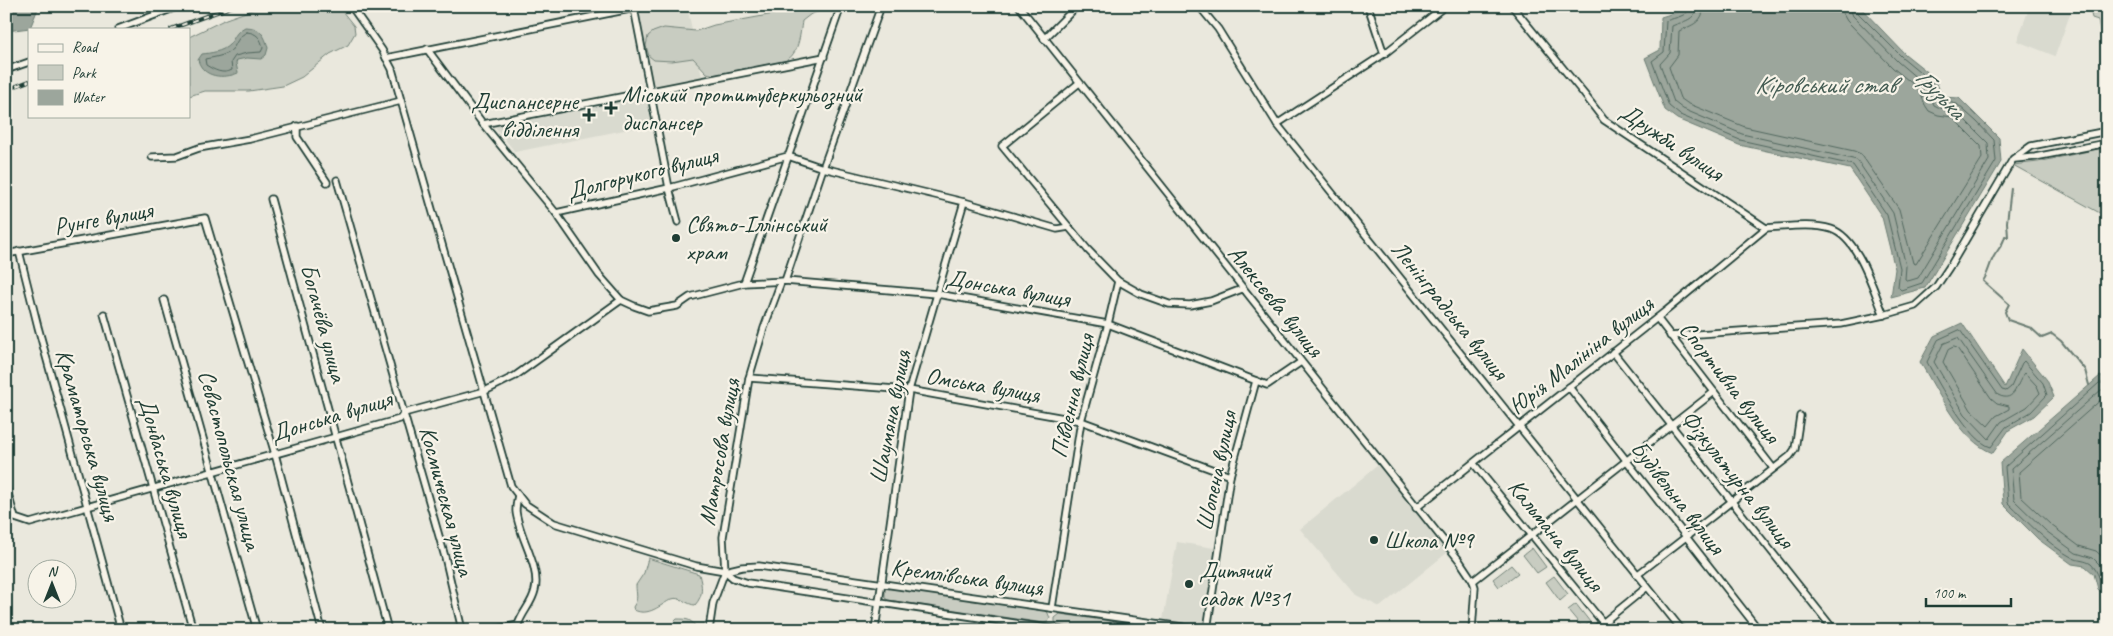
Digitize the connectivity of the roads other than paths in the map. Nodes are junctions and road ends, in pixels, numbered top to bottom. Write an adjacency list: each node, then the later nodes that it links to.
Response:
1 (179, 6): 13 (street)
2 (351, 6): 18 (street)
3 (646, 6): 12 (street)
4 (841, 6): 17 (street)
5 (881, 6): 32 (street, Матросова вулиця)
6 (1018, 6): 14 (street, Алексєєва вулиця)
7 (1077, 6): 14 (street)
8 (1199, 6): 25 (street, Ленінградська вулиця)
9 (1368, 6): 16 (street)
10 (1445, 6): 16 (street)
11 (1512, 6): 41 (street, Дружби вулиця)
12 (634, 8): 15 (street); 22 (street)
13 (121, 28)
14 (1044, 39): 21 (street, Алексєєва вулиця)
15 (427, 50): 18 (street); 24 (street)
16 (1384, 54): 25 (street)
17 (824, 57): 22 (street); 29 (street)
18 (386, 58): 23 (street)
19 (28, 62): 20 (street)
20 (6, 70)
21 (1079, 83): 40 (street); 47 (street, Алексєєва вулиця)
22 (649, 92): 24 (street); 35 (street)
23 (401, 101): 26 (street); 62 (street)
24 (482, 124): 38 (street)
25 (1277, 124): 67 (street, Ленінградська вулиця)
26 (297, 126): 30 (street); 34 (street)
27 (2107, 131): 31 (street)
28 (2107, 143): 31 (street)
29 (788, 156): 32 (street); 35 (street, Долгорукого вулиця); 46 (street)
30 (152, 157)
31 (2013, 159): 52 (street)
32 (823, 168): 37 (street); 44 (street, Матросова вулиця)
33 (337, 180): 64 (street, Космическая улица)
34 (327, 182)
35 (669, 188): 38 (street, Долгорукого вулиця); 39 (street)
36 (271, 199): 69 (street, Богачёва улица)
37 (964, 202): 40 (street); 48 (street, Шаумяна вулиця)
38 (556, 213): 50 (street)
39 (678, 222)
40 (1069, 227): 45 (street)
41 (1766, 228): 52 (street); 53 (street, Юрія Малініна вулиця)
42 (19, 251): 43 (street, Рунге вулиця); 70 (street, Рунге вулиця); 82 (street, Краматорська вулиця)
43 (6, 254)
44 (783, 281): 46 (street, Донська вулиця); 48 (street, Донська вулиця); 58 (street, Матросова вулиця)
45 (1118, 281): 47 (street); 54 (street, Південна вулиця)
46 (744, 282): 50 (street, Донська вулиця)
47 (1242, 289): 57 (street, Алексєєва вулиця)
48 (937, 294): 54 (street, Донська вулиця); 61 (street, Шаумяна вулиця)
49 (164, 300): 74 (street, Севастопольская улица)
50 (622, 300): 62 (street, Донська вулиця)
51 (104, 314): 77 (street, Донбаська вулиця)
52 (1884, 315): 55 (street)
53 (1657, 318): 55 (street, Спортивна вулиця); 56 (street, Юрія Малініна вулиця)
54 (1108, 324): 59 (street, Донська вулиця); 66 (street, Південна вулиця)
55 (1670, 336): 63 (street, Спортивна вулиця)
56 (1613, 352): 60 (street, Юрія Малініна вулиця); 68 (street, Фiзкультурна вулиця)
57 (1301, 362): 59 (street); 83 (street, Алексєєва вулиця)
58 (749, 378): 61 (street, Омська вулиця); 86 (street, Матросова вулиця)
59 (1256, 381): 75 (street, Шопена вулиця)
60 (1569, 387): 67 (street, Юрія Малініна вулиця); 71 (street, Будівельна вулиця)
61 (909, 390): 66 (street, Омська вулиця); 89 (street, Шаумяна вулиця)
62 (485, 392): 64 (street, Донська вулиця); 78 (street, Кремлівська вулиця)
63 (1714, 392): 68 (street); 73 (street, Спортивна вулиця)
64 (404, 413): 69 (street, Донська вулиця); 100 (street, Космическая улица)
65 (1800, 416): 73 (street)
66 (1081, 421): 75 (street, Омська вулиця); 92 (street, Південна вулиця)
67 (1520, 426): 72 (street, Юрія Малініна вулиця); 80 (street, Ленінградська вулиця)
68 (1671, 426): 71 (street); 81 (street, Фiзкультурна вулиця)
69 (336, 437): 70 (street, Донська вулиця); 99 (street, Богачёва улица)
70 (275, 454): 74 (street, Донська вулиця); 98 (street)
71 (1626, 462): 80 (street); 85 (street, Будівельна вулиця)
72 (1474, 464): 83 (street, Юрія Малініна вулиця); 84 (street, Кальмана вулиця)
73 (1773, 468): 81 (street)
74 (214, 471): 77 (street, Донська вулиця); 97 (street, Севастопольская улица)
75 (1230, 476): 106 (street, Шопена вулиця)
76 (6, 487): 79 (street)
77 (153, 488): 82 (street, Донська вулиця); 96 (street, Донбаська вулиця)
78 (518, 495): 86 (street, Кремлівська вулиця); 101 (street)
79 (8, 498): 82 (street, Донська вулиця)
80 (1578, 499): 84 (street); 87 (street, Ленінградська вулиця)
81 (1732, 501): 85 (street); 112 (street, Фiзкультурна вулиця)
82 (89, 506): 95 (street, Краматорська вулиця)
83 (1416, 508): 88 (street, Алексєєва вулиця)
84 (1532, 536): 88 (street); 93 (street, Кальмана вулиця)
85 (1686, 537): 87 (street); 111 (street, Будівельна вулиця)
86 (725, 571): 89 (street, Кремлівська вулиця); 91 (street, Кремлівська вулиця); 102 (street, Матросова вулиця)
87 (1638, 575): 90 (street, Ленінградська вулиця)
88 (1473, 580): 107 (street)
89 (882, 584): 91 (street, Шаумяна вулиця); 92 (street, Кремлівська вулиця)
90 (1647, 587): 93 (street); 110 (street, Ленінградська вулиця)
91 (878, 604): 94 (street, Кремлівська вулиця); 103 (street)
92 (1052, 608): 105 (street, Кремлівська вулиця)
93 (1603, 623): 108 (street); 109 (street, Кальмана вулиця)
94 (1049, 629): 104 (street, Кремлівська вулиця)
95 (121, 630)
96 (193, 630)
97 (257, 630)
98 (322, 630)
99 (388, 630)
100 (462, 630)
101 (493, 630)
102 (709, 630)
103 (875, 630)
104 (1060, 630)
105 (1203, 630)
106 (1207, 630)
107 (1472, 630)
108 (1594, 630)
109 (1609, 630)
110 (1682, 630)
111 (1759, 630)
112 (1834, 630)

